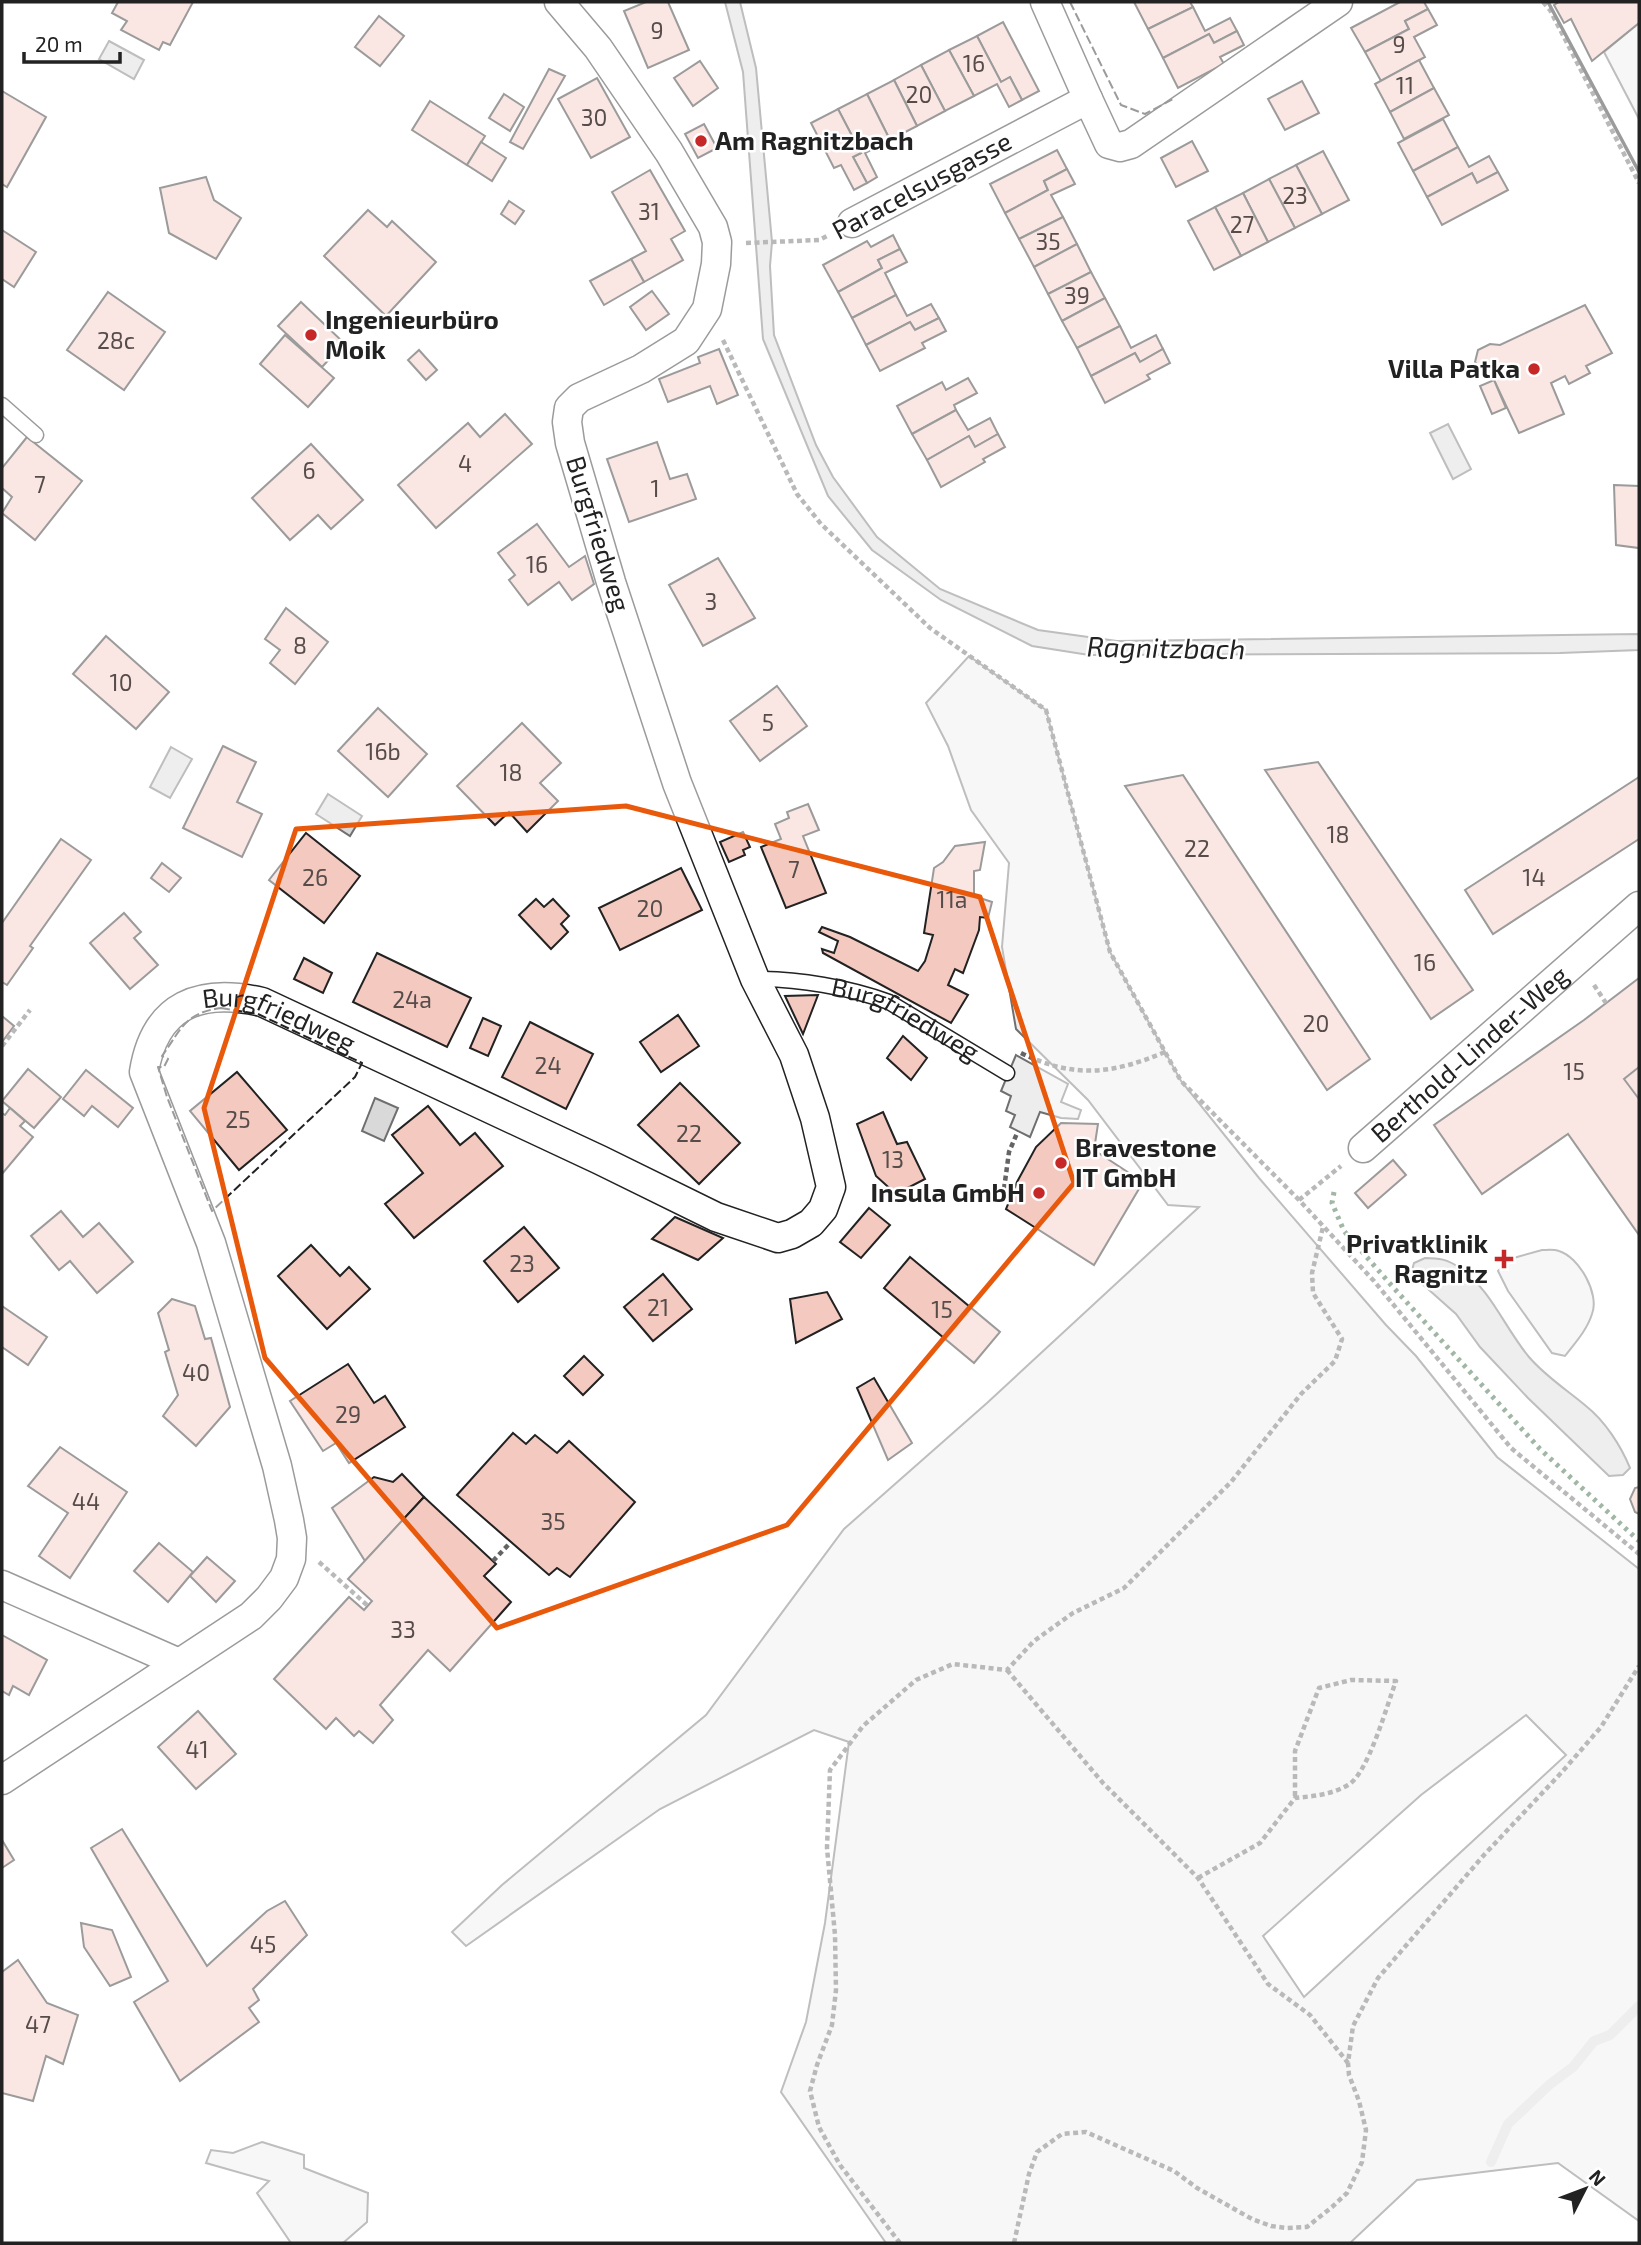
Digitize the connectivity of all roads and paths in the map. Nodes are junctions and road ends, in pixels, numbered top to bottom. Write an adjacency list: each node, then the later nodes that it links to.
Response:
1 (559, 2): 9 (street)
2 (1045, 2): 5 (street)
3 (1338, 2): 5 (street)
4 (1543, 2): 6 (path)
5 (1088, 99): 7 (street, Paracelsusgasse)
6 (1639, 183)
7 (852, 223): 8 (path, Paracelsusgasse)
8 (749, 243)
9 (707, 309): 14 (street, Burgfriedweg); 18 (path)
10 (2, 405): 11 (lane)
11 (36, 435)
12 (1639, 906): 21 (street, Berthold-Linder-Weg)
13 (1588, 975): 15 (path)
14 (755, 979): 19 (lane, Burgfriedweg); 25 (street, Burgfriedweg)
15 (1606, 1003)
16 (30, 1010): 17 (path)
17 (2, 1046)
18 (1165, 1052): 19 (path); 23 (path)
19 (1006, 1073)
20 (1018, 1131): 22 (path)
21 (1363, 1148): 23 (path, Berthold-Linder-Weg)
22 (1004, 1189)
23 (1299, 1200): 24 (path)
24 (1323, 1226): 27 (path); 33 (path)
25 (292, 1538): 30 (path); 31 (street, Burgfriedweg)
26 (510, 1543): 28 (path)
27 (1639, 1554)
28 (493, 1561)
29 (2, 1585): 31 (street)
30 (368, 1606)
31 (179, 1663): 34 (street, Burgfriedweg)
32 (1639, 1666): 37 (path)
33 (1007, 1670): 36 (path); 38 (path)
34 (2, 1780)
35 (1294, 1798): 35 (path); 36 (path)
36 (1198, 1878): 37 (path)
37 (1348, 2063): 39 (path)
38 (900, 2243)
39 (1014, 2243)

